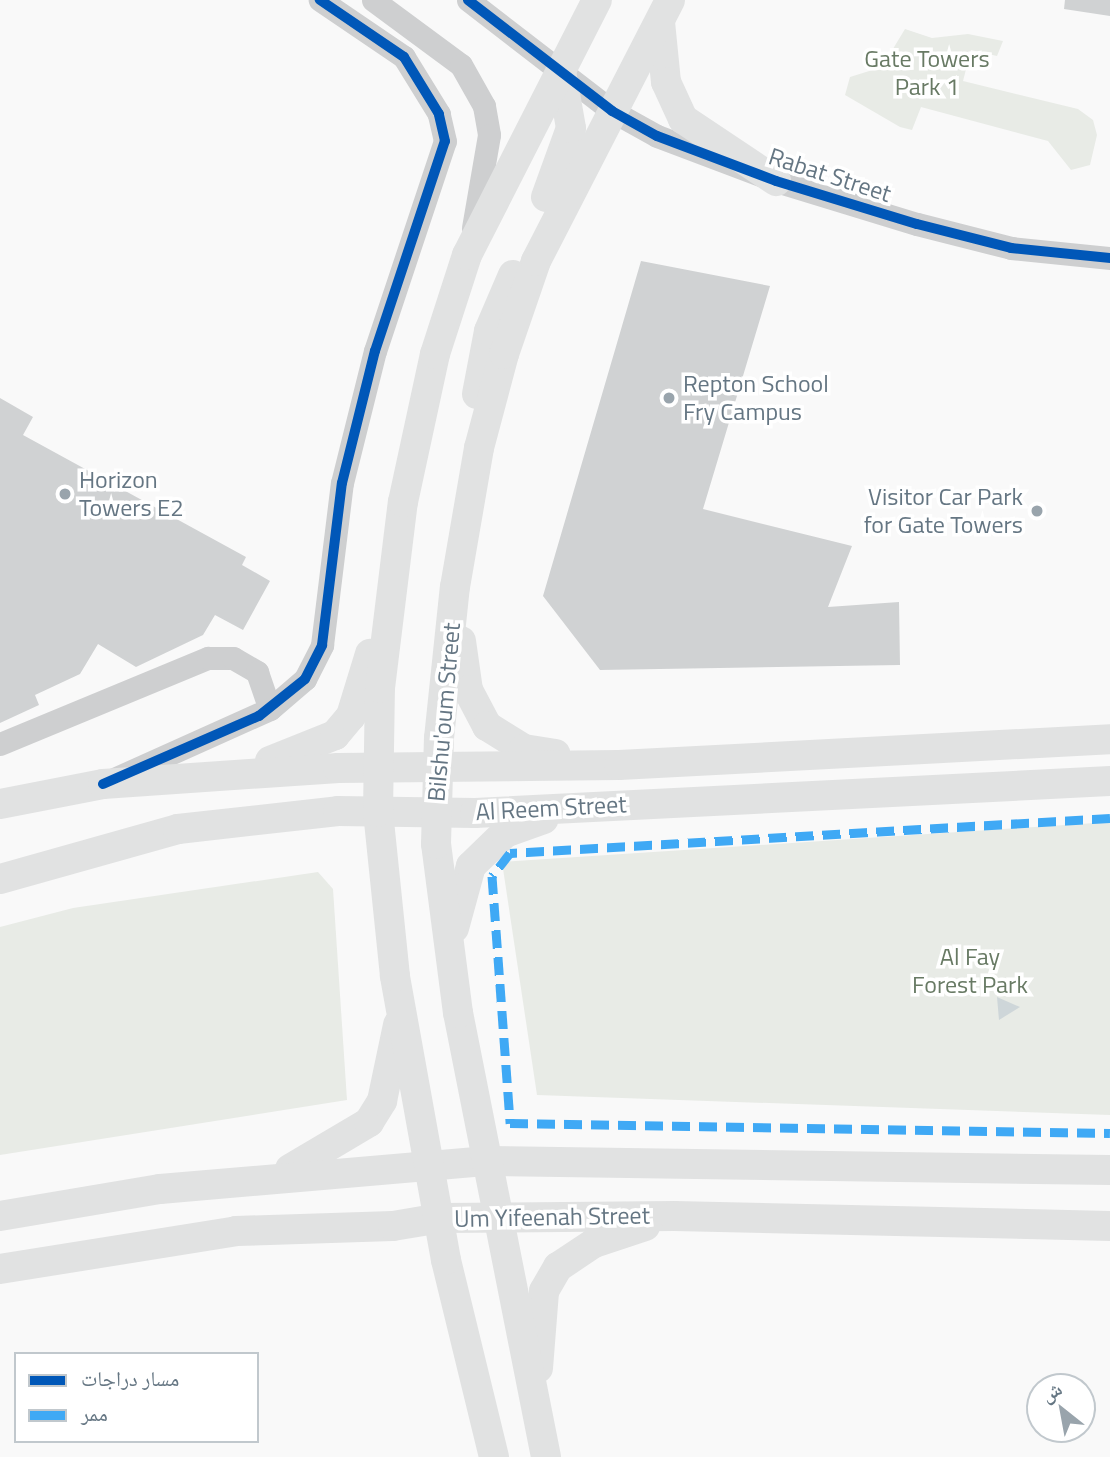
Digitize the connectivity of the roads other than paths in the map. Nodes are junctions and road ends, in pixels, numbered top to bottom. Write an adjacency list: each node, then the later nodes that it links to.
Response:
1 (320, 0): 7 (street)
2 (339, 0): 7 (street)
3 (373, 0): 11 (street)
4 (468, 0): 8 (street, Rabat Street)
5 (597, 0): 8 (main road)
6 (665, 11): 9 (main road, Bilshu'oum Street); 10 (main road)
7 (355, 26): 16 (street)
8 (561, 71): 9 (street, Rabat Street); 11 (main road); 13 (main road)
9 (612, 111): 10 (street, Rabat Street); 13 (main road, Bilshu'oum Street)
10 (776, 181): 12 (street, Rabat Street)
11 (467, 255): 14 (main road)
12 (1110, 258)
13 (479, 448): 15 (main road, Bilshu'oum Street)
14 (391, 579): 20 (main road); 22 (main road)
15 (455, 587): 19 (main road); 21 (main road, Bilshu'oum Street)
16 (270, 709): 18 (street); 24 (street)
17 (1110, 739): 19 (main road, Al Reem Street)
18 (0, 744)
19 (619, 765): 21 (main road, Al Reem Street)
20 (380, 767): 21 (main road, Al Reem Street); 22 (main road, Al Reem Street); 27 (main road)
21 (438, 768): 28 (main road, Bilshu'oum Street)
22 (210, 777): 24 (main road, Al Reem Street)
23 (1110, 781): 26 (main road, Al Reem Street)
24 (103, 784): 25 (main road, Al Reem Street)
25 (0, 804)
26 (622, 806): 28 (main road, Al Reem Street); 30 (main road)
27 (378, 812): 28 (main road, Al Reem Street); 29 (main road, Al Reem Street); 31 (main road)
28 (435, 812): 30 (main road, Bilshu'oum Street)
29 (0, 879)
30 (449, 952): 32 (main road, Bilshu'oum Street)
31 (400, 1011): 33 (main road); 35 (main road)
32 (485, 1161): 33 (main road); 34 (main road); 39 (main road, Bilshu'oum Street)
33 (433, 1163): 35 (main road); 38 (main road)
34 (1110, 1170)
35 (276, 1175): 36 (main road)
36 (0, 1216)
37 (674, 1216): 39 (main road, Um Yifeenah Street); 40 (main road, Um Yifeenah Street); 42 (main road)
38 (441, 1218): 39 (main road, Um Yifeenah Street); 41 (main road, Um Yifeenah Street); 43 (main road)
39 (495, 1220): 42 (main road, Bilshu'oum Street)
40 (1110, 1226)
41 (0, 1269)
42 (536, 1410): 44 (main road, Bilshu'oum Street)
43 (494, 1457)
44 (546, 1457)

